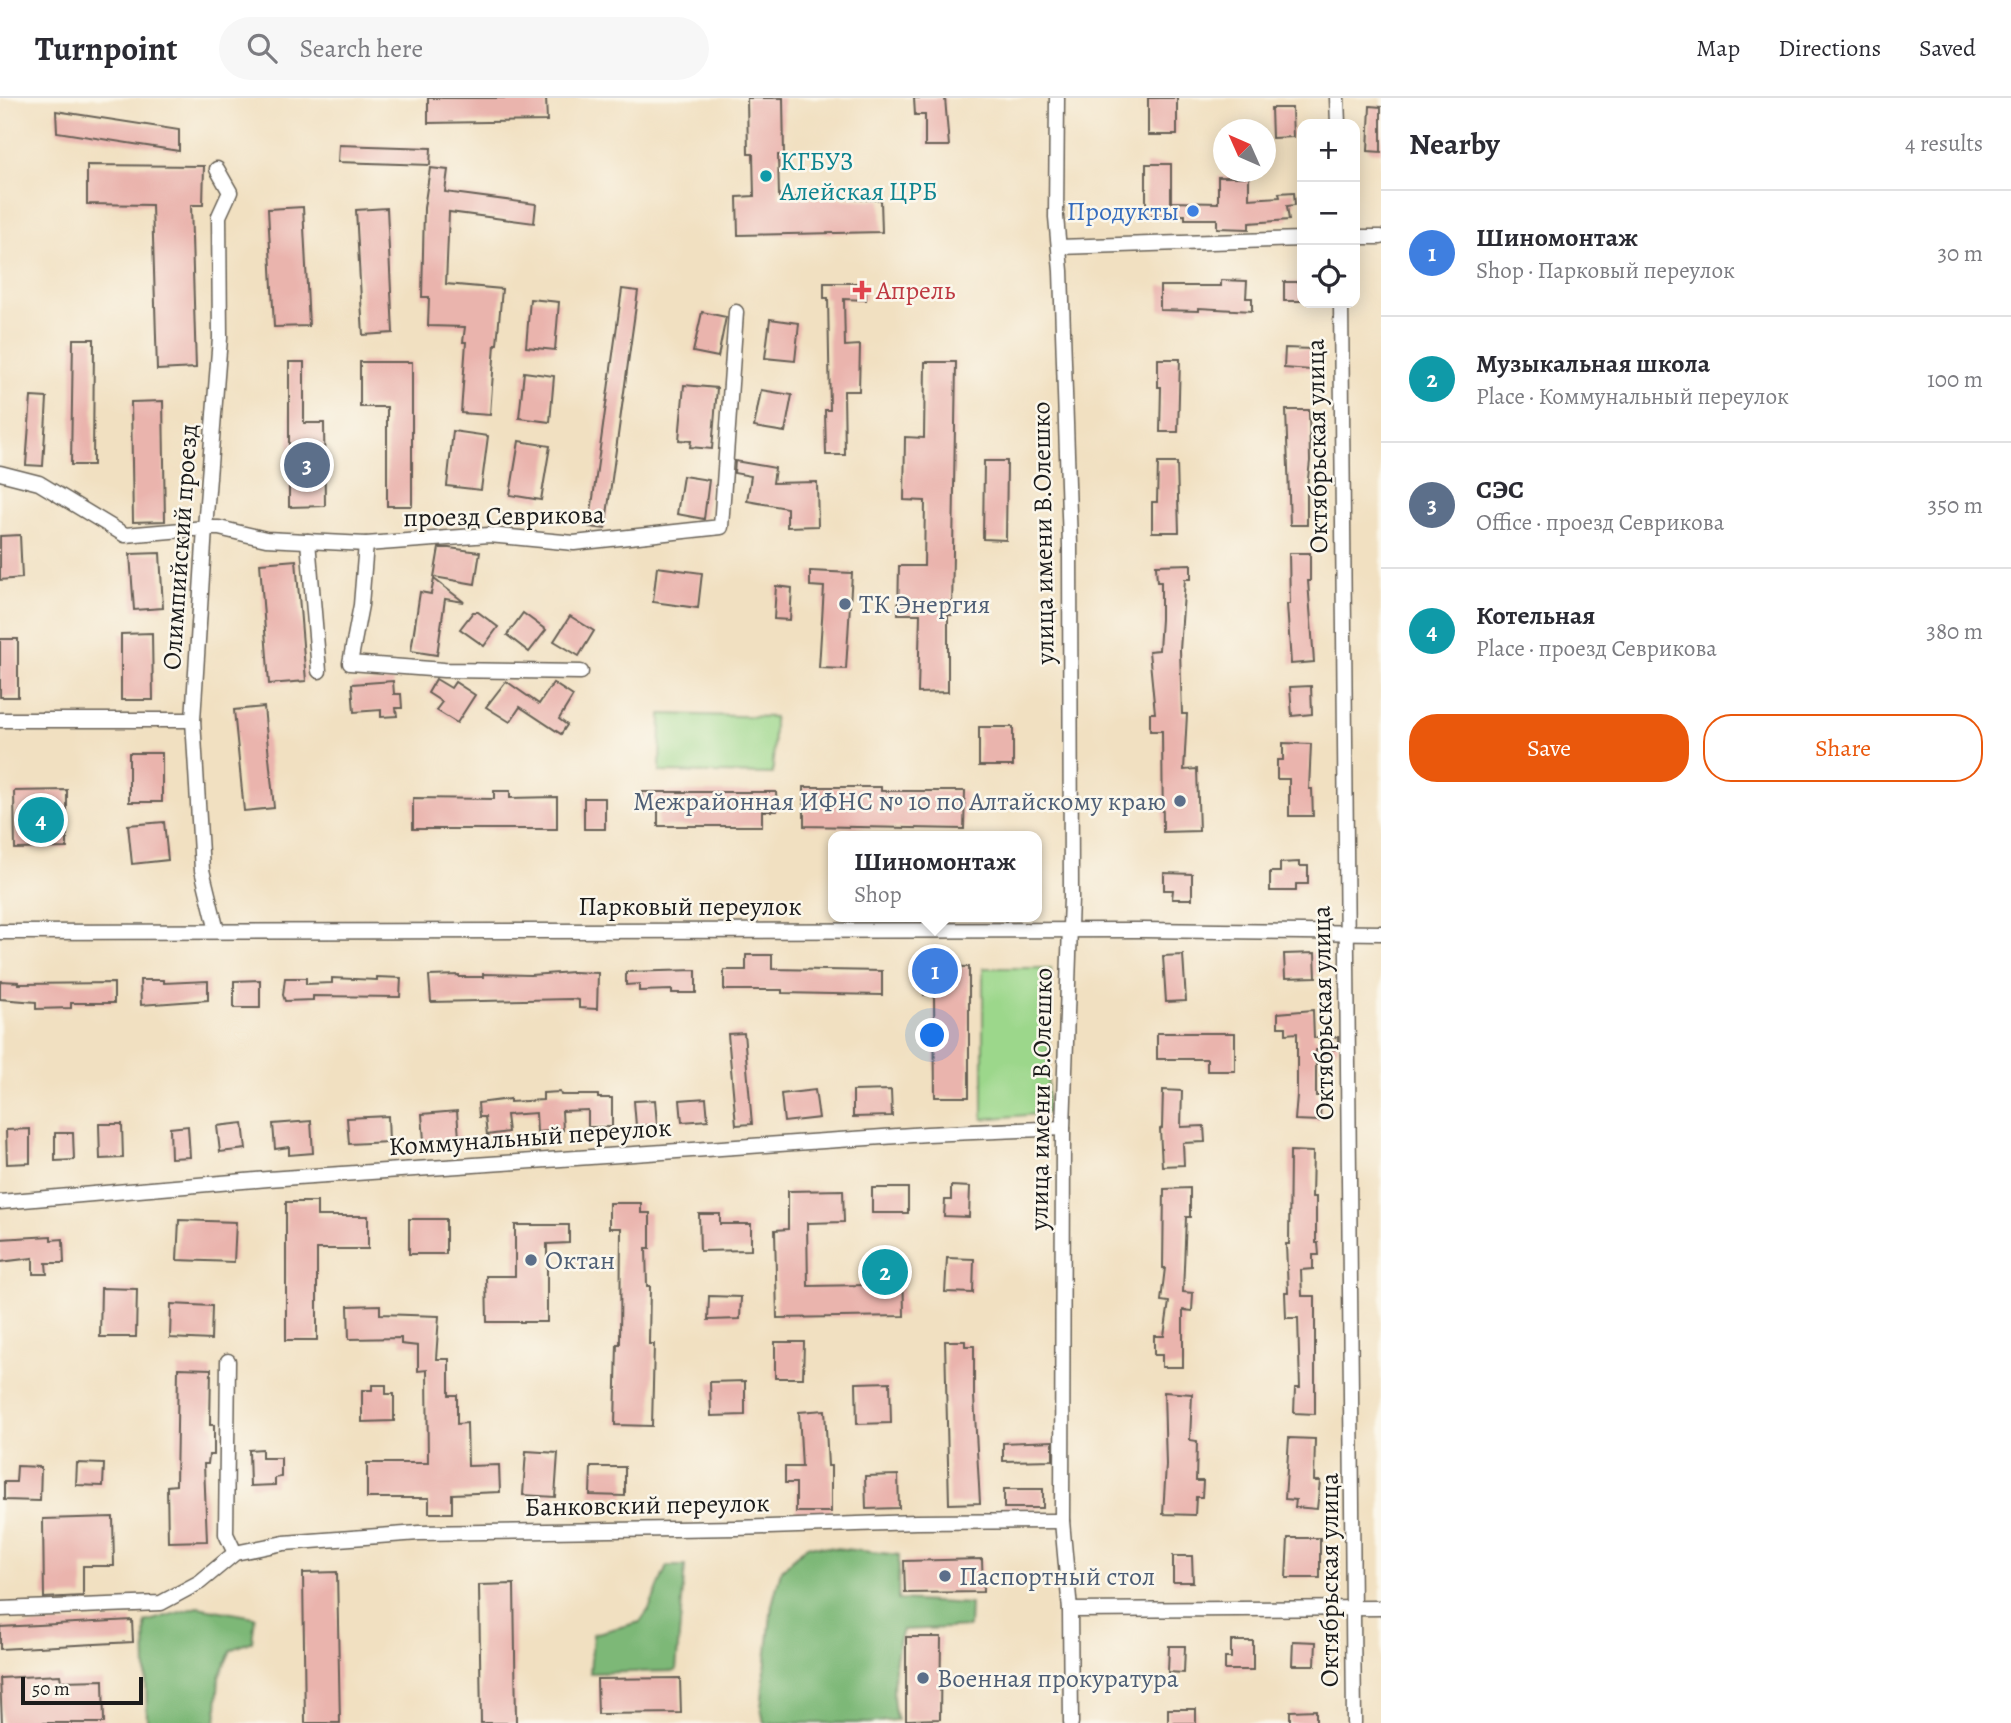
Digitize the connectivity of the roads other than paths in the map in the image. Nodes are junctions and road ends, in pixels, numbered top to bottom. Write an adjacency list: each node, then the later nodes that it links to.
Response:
1 (1057, 98): 8 (street, улица имени В.Олешко)
2 (1337, 98): 3 (street)
3 (1338, 119)
4 (217, 169): 12 (street, Олимпийский проезд)
5 (1360, 237): 6 (street)
6 (1381, 237)
7 (1297, 239): 8 (street)
8 (1059, 247): 21 (street, улица имени В.Олешко)
9 (1340, 308): 22 (street, Октябрьская улица)
10 (736, 312): 14 (street, проезд Севрикова)
11 (0, 473): 12 (street, проезд Севрикова)
12 (205, 528): 13 (street, проезд Севрикова); 18 (street, Олимпийский проезд)
13 (308, 541): 14 (street, проезд Севрикова); 15 (street)
14 (366, 544): 16 (street, проезд Севрикова)
15 (319, 671)
16 (581, 672)
17 (0, 720): 18 (street)
18 (193, 720): 19 (street, Олимпийский проезд)
19 (217, 931): 20 (street, Парковый переулок); 21 (street, Парковый переулок)
20 (0, 932)
21 (1069, 932): 22 (street, Парковый переулок); 24 (street, улица имени В.Олешко)
22 (1346, 933): 23 (street, Парковый переулок); 31 (street, Октябрьская улица)
23 (1381, 933)
24 (1063, 1128): 25 (street, Коммунальный переулок); 27 (street, улица имени В.Олешко)
25 (0, 1202)
26 (229, 1361): 28 (street)
27 (1062, 1521): 28 (street, Банковский переулок); 32 (street, улица имени В.Олешко)
28 (235, 1553): 30 (street, Банковский переулок)
29 (1381, 1608): 31 (street)
30 (0, 1609)
31 (1354, 1609): 32 (street); 34 (street, Октябрьская улица)
32 (1070, 1610): 33 (street, улица имени В.Олешко)
33 (1071, 1723)
34 (1354, 1723)

